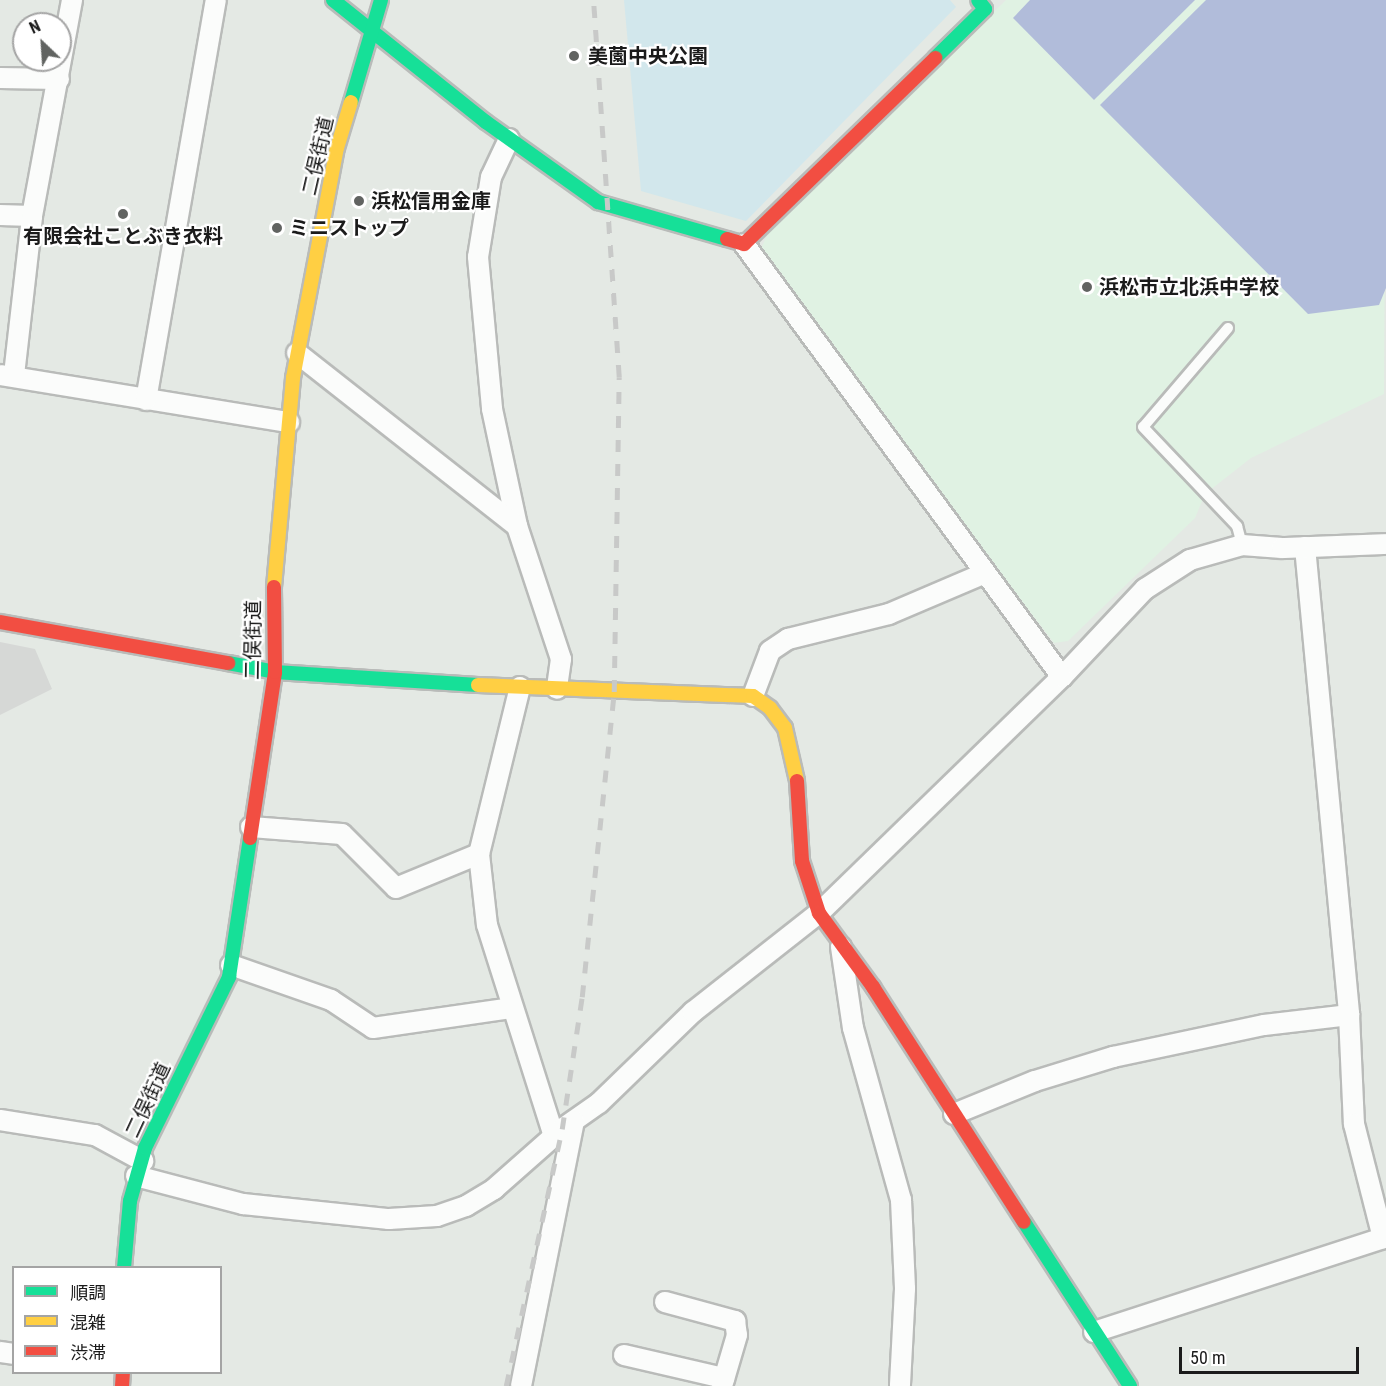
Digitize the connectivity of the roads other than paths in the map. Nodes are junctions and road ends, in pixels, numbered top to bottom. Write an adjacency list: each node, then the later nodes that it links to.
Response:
1 (72, 0): 8 (street)
2 (216, 0): 16 (street)
3 (333, 0): 6 (street)
4 (381, 0): 6 (street, 二俣街道)
5 (986, 3): 12 (street)
6 (372, 31): 9 (street); 14 (street, 二俣街道)
7 (0, 78): 8 (street)
8 (59, 79): 11 (street)
9 (509, 139): 12 (street); 18 (street)
10 (0, 215): 11 (street)
11 (32, 216): 15 (street)
12 (744, 244): 22 (street)
13 (1228, 328): 20 (lane)
14 (297, 353): 17 (street, 二俣街道); 18 (street)
15 (7, 375): 16 (street)
16 (146, 400): 17 (street)
17 (289, 422): 24 (street, 二俣街道)
18 (518, 526): 27 (street)
19 (1386, 544): 21 (street)
20 (1242, 545): 21 (street); 25 (street)
21 (1305, 547): 35 (street)
22 (985, 573): 25 (street); 28 (street)
23 (0, 622): 24 (street)
24 (275, 672): 26 (street); 29 (street, 二俣街道)
25 (1062, 677): 31 (street)
26 (520, 687): 27 (street); 30 (street)
27 (557, 689): 28 (street)
28 (753, 696): 31 (street)
29 (251, 827): 30 (street); 33 (street, 二俣街道)
30 (479, 854): 34 (street)
31 (819, 913): 32 (street); 38 (street)
32 (840, 941): 36 (street); 48 (street)
33 (231, 965): 34 (street); 40 (street, 二俣街道)
34 (511, 1008): 39 (street)
35 (1349, 1015): 36 (street); 41 (street)
36 (954, 1114): 44 (street)
37 (0, 1120): 40 (street)
38 (574, 1121): 39 (street); 47 (street)
39 (554, 1136): 40 (street)
40 (139, 1168): 42 (street, 二俣街道)
41 (1385, 1237): 44 (street)
42 (124, 1266)
43 (665, 1302): 46 (street)
44 (1094, 1332): 49 (street)
45 (624, 1355): 46 (street)
46 (723, 1382)
47 (521, 1386)
48 (900, 1386)
49 (1130, 1386)

